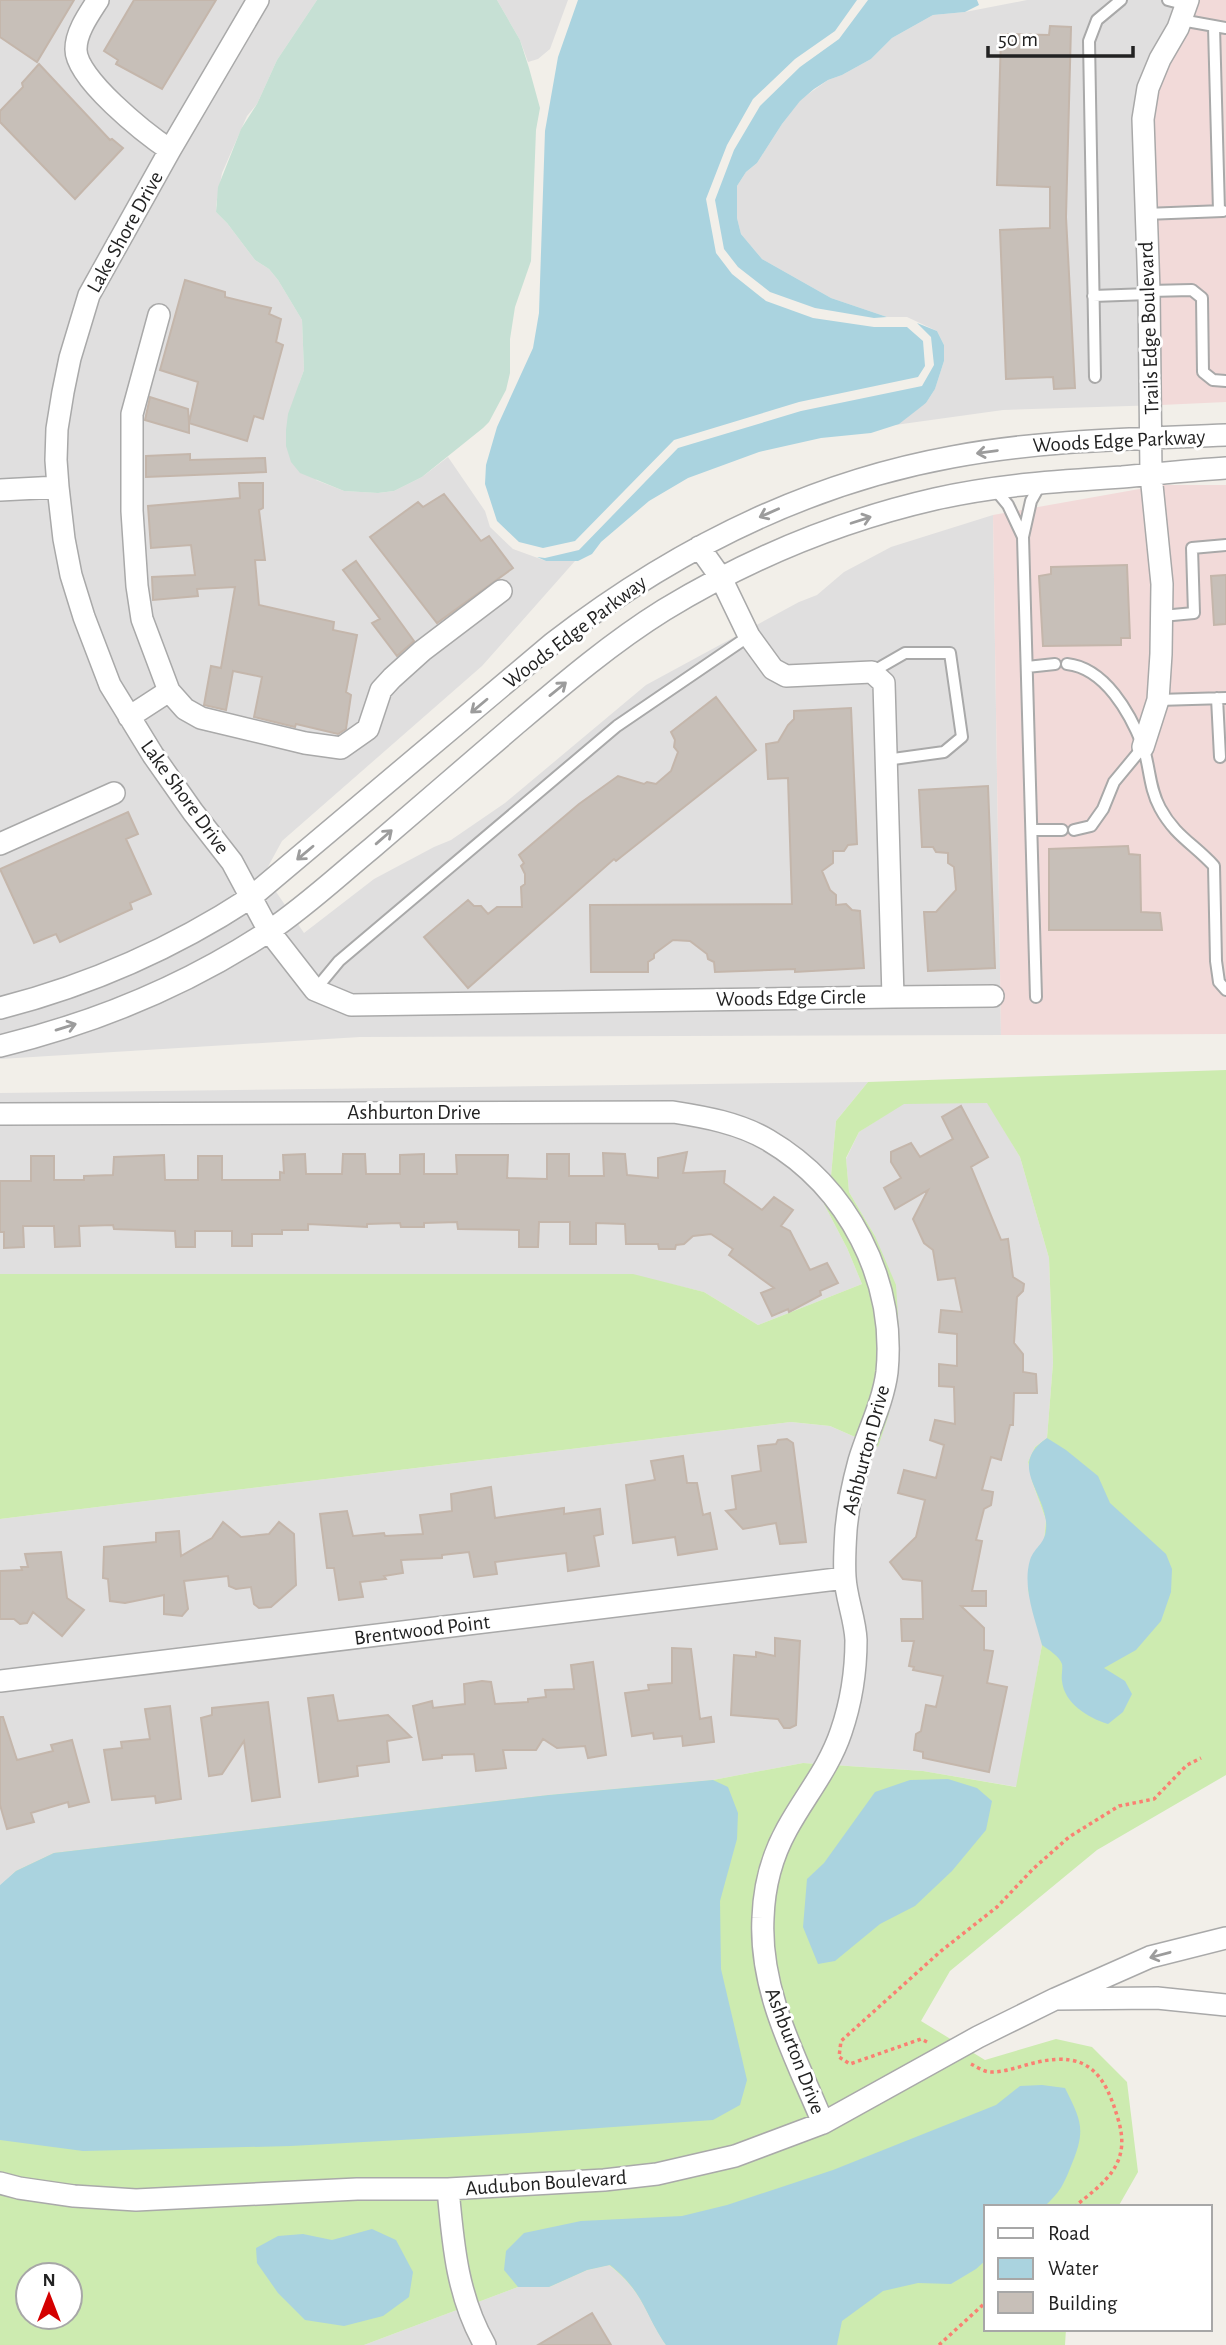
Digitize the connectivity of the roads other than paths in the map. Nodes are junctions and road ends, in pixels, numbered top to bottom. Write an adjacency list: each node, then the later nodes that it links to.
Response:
1 (98, 0): 7 (street)
2 (258, 0): 7 (street, Lake Shore Drive)
3 (1121, 0): 11 (lane)
4 (1181, 6): 5 (lane); 9 (street, Trails Edge Boulevard)
5 (1214, 27): 6 (lane); 8 (lane)
6 (1226, 28)
7 (170, 150): 20 (street, Lake Shore Drive)
8 (1223, 211): 9 (lane)
9 (1145, 214): 10 (street, Trails Edge Boulevard)
10 (1149, 293): 11 (lane); 14 (lane); 16 (street, Trails Edge Boulevard)
11 (1093, 296): 13 (lane)
12 (159, 315): 34 (street)
13 (1095, 377)
14 (1226, 381)
15 (1226, 435): 16 (street, Woods Edge Parkway)
16 (1152, 439): 18 (street, Trails Edge Boulevard); 25 (street, Woods Edge Parkway, one-way to 25)
17 (1226, 468): 18 (street, Woods Edge Parkway)
18 (1152, 475): 19 (street, Woods Edge Parkway); 28 (street, Trails Edge Boulevard)
19 (1041, 483): 21 (street, Woods Edge Parkway); 23 (lane)
20 (58, 487): 22 (street); 37 (street, Lake Shore Drive)
21 (994, 488): 23 (lane); 26 (street, Woods Edge Parkway, one-way to 21)
22 (0, 490)
23 (1023, 537): 32 (lane)
24 (1226, 545): 28 (lane)
25 (699, 547): 26 (street); 47 (street, Woods Edge Parkway, one-way to 47)
26 (721, 578): 29 (street); 48 (street, Woods Edge Parkway, one-way to 26)
27 (501, 591): 34 (street)
28 (1162, 616): 36 (street, Trails Edge Boulevard)
29 (749, 636): 33 (street); 49 (lane)
30 (1055, 664): 32 (lane)
31 (1067, 664): 38 (lane)
32 (1027, 667): 42 (lane)
33 (872, 672): 40 (street, Woods Edge Circle); 40 (lane)
34 (169, 691): 37 (street)
35 (1222, 698): 36 (lane); 39 (lane)
36 (1158, 700): 38 (street, Trails Edge Boulevard)
37 (129, 717): 47 (street, Lake Shore Drive)
38 (1143, 747): 44 (lane); 46 (lane)
39 (1220, 757)
40 (886, 760): 51 (street, Woods Edge Circle)
41 (114, 793): 45 (street)
42 (1032, 830): 43 (lane); 53 (lane)
43 (1062, 830)
44 (1074, 830)
45 (0, 844)
46 (1220, 866): 50 (lane)
47 (250, 898): 48 (street, Woods Edge Circle); 54 (street, Woods Edge Parkway)
48 (269, 931): 49 (street, Woods Edge Circle); 55 (street, Woods Edge Parkway, one-way to 48)
49 (315, 990): 51 (street, Woods Edge Circle)
50 (1226, 990)
51 (893, 996): 52 (street)
52 (993, 996)
53 (1036, 997)
54 (0, 1008)
55 (0, 1045)
56 (0, 1114): 57 (street, Ashburton Drive)
57 (845, 1578): 58 (street, Brentwood Point); 62 (street, Ashburton Drive)
58 (0, 1681)
59 (1226, 1938): 60 (street, Audubon Boulevard, one-way to 60)
60 (1055, 1999): 61 (street, Audubon Boulevard); 62 (street, Audubon Boulevard)
61 (1226, 2005)
62 (823, 2123): 64 (street, Audubon Boulevard)
63 (0, 2183): 64 (street, Audubon Boulevard)
64 (448, 2189): 65 (street)
65 (485, 2345)

